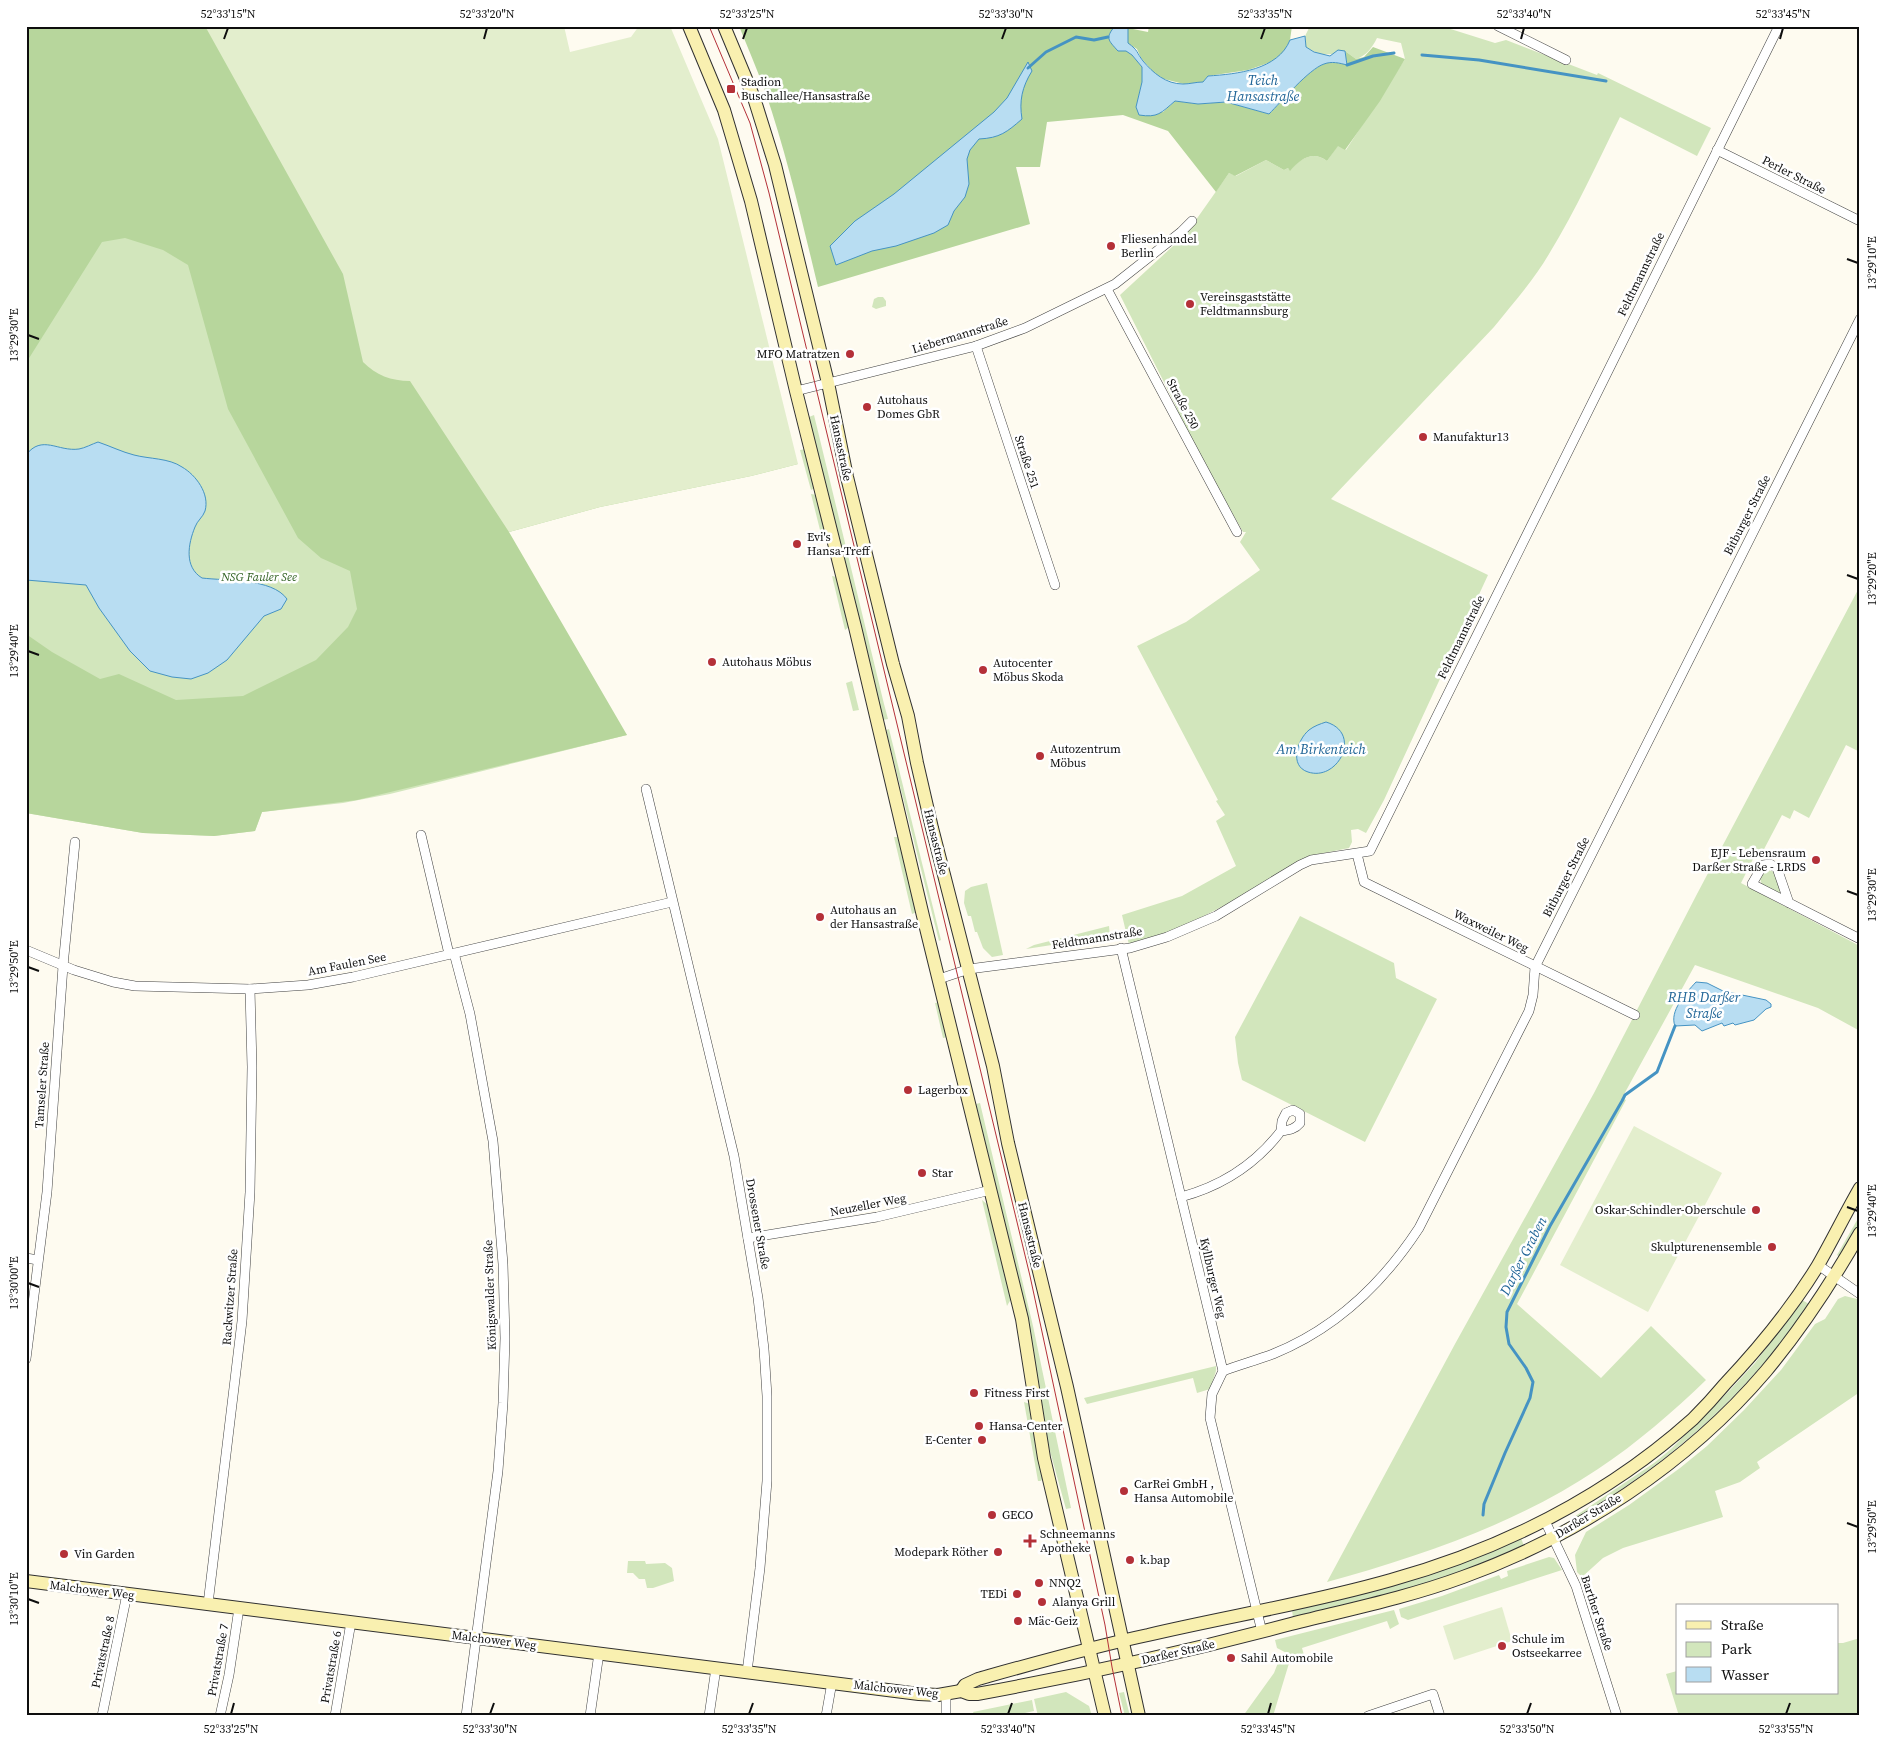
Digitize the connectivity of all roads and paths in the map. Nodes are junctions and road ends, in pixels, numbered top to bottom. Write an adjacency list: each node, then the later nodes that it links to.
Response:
1 (689, 26): 13 (main road)
2 (724, 26): 12 (main road, Hansastraße)
3 (1498, 26): 5 (street)
4 (1779, 26): 6 (street, Feldtmannstraße)
5 (1566, 60)
6 (1717, 150): 8 (street, Perler Straße); 19 (street, Feldtmannstraße)
7 (1192, 221): 9 (street, Liebermannstraße)
8 (1860, 222)
9 (1107, 289): 11 (street, Liebermannstraße); 14 (street, Straße 250)
10 (1860, 319): 27 (street, Bitburger Straße)
11 (976, 346): 12 (street, Liebermannstraße); 15 (street, Straße 251)
12 (828, 383): 13 (street, Liebermannstraße); 28 (main road, Hansastraße)
13 (796, 391): 29 (main road)
14 (1236, 532)
15 (1055, 585)
16 (646, 789): 20 (street, Drossener Straße)
17 (421, 835): 25 (street, Königswalder Straße)
18 (75, 842): 26 (street, Tamseler Straße)
19 (1357, 854): 23 (street, Feldtmannstraße); 27 (street, Waxweiler Weg)
20 (672, 902): 25 (street, Am Faulen See); 37 (street, Drossener Straße)
21 (1789, 903): 21 (street); 22 (street)
22 (1860, 939)
23 (1121, 948): 28 (street, Feldtmannstraße); 35 (street, Kyllburger Weg)
24 (26, 950): 26 (street, Am Faulen See)
25 (451, 953): 30 (street, Am Faulen See); 54 (street, Königswalder Straße)
26 (63, 966): 30 (street, Am Faulen See); 39 (street, Tamseler Straße)
27 (1535, 967): 31 (street, Waxweiler Weg); 44 (street, Bitburger Straße)
28 (969, 969): 29 (street, Feldtmannstraße); 55 (main road, Hansastraße)
29 (939, 979): 34 (main road)
30 (250, 989): 49 (street, Rackwitzer Straße)
31 (1635, 1015)
32 (1281, 1131): 35 (street)
33 (1860, 1188): 40 (main road, Darßer Straße)
34 (991, 1190): 37 (street, Neuzeller Weg); 56 (main road)
35 (1181, 1197): 44 (street, Kyllburger Weg)
36 (1860, 1234): 41 (main road, Darßer Straße)
37 (748, 1238): 60 (street, Drossener Straße)
38 (26, 1258): 39 (street)
39 (38, 1260): 43 (street, Tamseler Straße)
40 (1818, 1265): 41 (street); 45 (main road, Darßer Straße)
41 (1835, 1277): 42 (street); 46 (main road, Darßer Straße)
42 (1860, 1294)
43 (26, 1359)
44 (1223, 1371): 51 (street)
45 (1545, 1520): 46 (street, Barther Straße); 51 (main road, Darßer Straße)
46 (1553, 1537): 53 (main road, Darßer Straße); 77 (street, Barther Straße)
47 (26, 1581): 48 (main road, Malchower Weg)
48 (127, 1594): 49 (main road, Malchower Weg); 65 (street, Privatstraße 8)
49 (208, 1604): 50 (main road, Malchower Weg)
50 (239, 1608): 52 (main road, Malchower Weg); 66 (street, Privatstraße 7)
51 (1257, 1612): 53 (street); 55 (main road, Darßer Straße)
52 (351, 1622): 54 (main road, Malchower Weg); 67 (street, Privatstraße 6)
53 (1262, 1632): 58 (main road, Darßer Straße)
54 (477, 1639): 57 (main road, Malchower Weg); 68 (street, Königswalder Straße)
55 (1123, 1640): 56 (main road, Darßer Straße); 58 (main road, Hansastraße)
56 (1089, 1648): 61 (main road); 63 (main road, Malchower Weg)
57 (599, 1654): 59 (main road, Malchower Weg); 69 (street)
58 (1127, 1664): 61 (main road, Darßer Straße); 74 (main road, Hansastraße)
59 (716, 1668): 60 (main road, Malchower Weg); 70 (street)
60 (747, 1672): 62 (main road, Malchower Weg)
61 (1094, 1672): 63 (main road, Malchower Weg); 73 (main road)
62 (832, 1682): 64 (main road, Malchower Weg); 71 (street)
63 (961, 1691): 64 (main road, Malchower Weg)
64 (946, 1694): 72 (street)
65 (102, 1716)
66 (220, 1716)
67 (335, 1716)
68 (466, 1716)
69 (590, 1716)
70 (709, 1716)
71 (826, 1716)
72 (946, 1716)
73 (1105, 1716)
74 (1139, 1716)
75 (1368, 1716): 76 (street)
76 (1440, 1716)
77 (1617, 1716)

